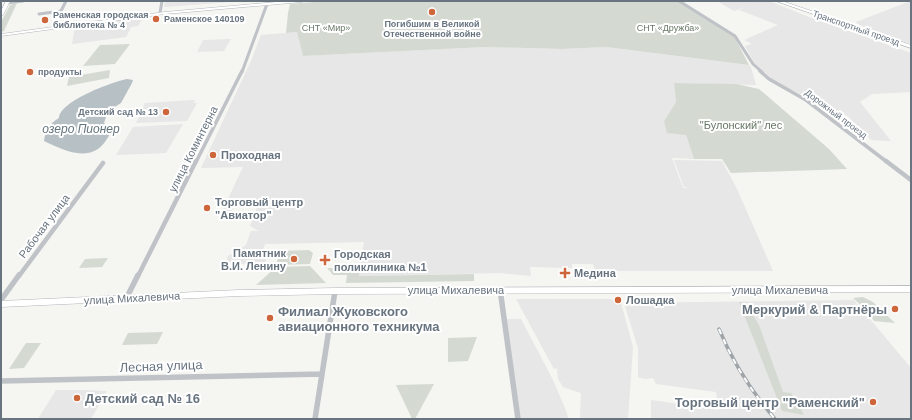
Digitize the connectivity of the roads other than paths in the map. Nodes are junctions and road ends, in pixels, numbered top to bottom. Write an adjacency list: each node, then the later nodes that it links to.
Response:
1 (24, 1): 2 (street); 8 (street)
2 (27, 1)
3 (66, 1): 11 (street)
4 (162, 1): 10 (street)
5 (302, 1): 9 (main road)
6 (679, 1): 16 (street, Дорожный проезд)
7 (778, 1): 14 (main road, Транспортный проезд)
8 (8, 2): 12 (main road)
9 (267, 4): 10 (main road); 20 (street, улица Коминтерна)
10 (160, 13): 13 (main road)
11 (39, 14)
12 (1, 15)
13 (1, 35)
14 (911, 47)
15 (103, 163): 21 (street, Рабочая улица)
16 (911, 180)
17 (911, 288): 18 (main road, улица Михалевича)
18 (500, 289): 19 (main road, улица Михалевича); 26 (street)
19 (335, 291): 20 (main road, улица Михалевича); 23 (street)
20 (126, 299): 22 (main road, улица Михалевича)
21 (1, 300)
22 (1, 304)
23 (322, 374): 24 (street, Лесная улица); 25 (street)
24 (1, 381)
25 (315, 419)
26 (518, 419)

